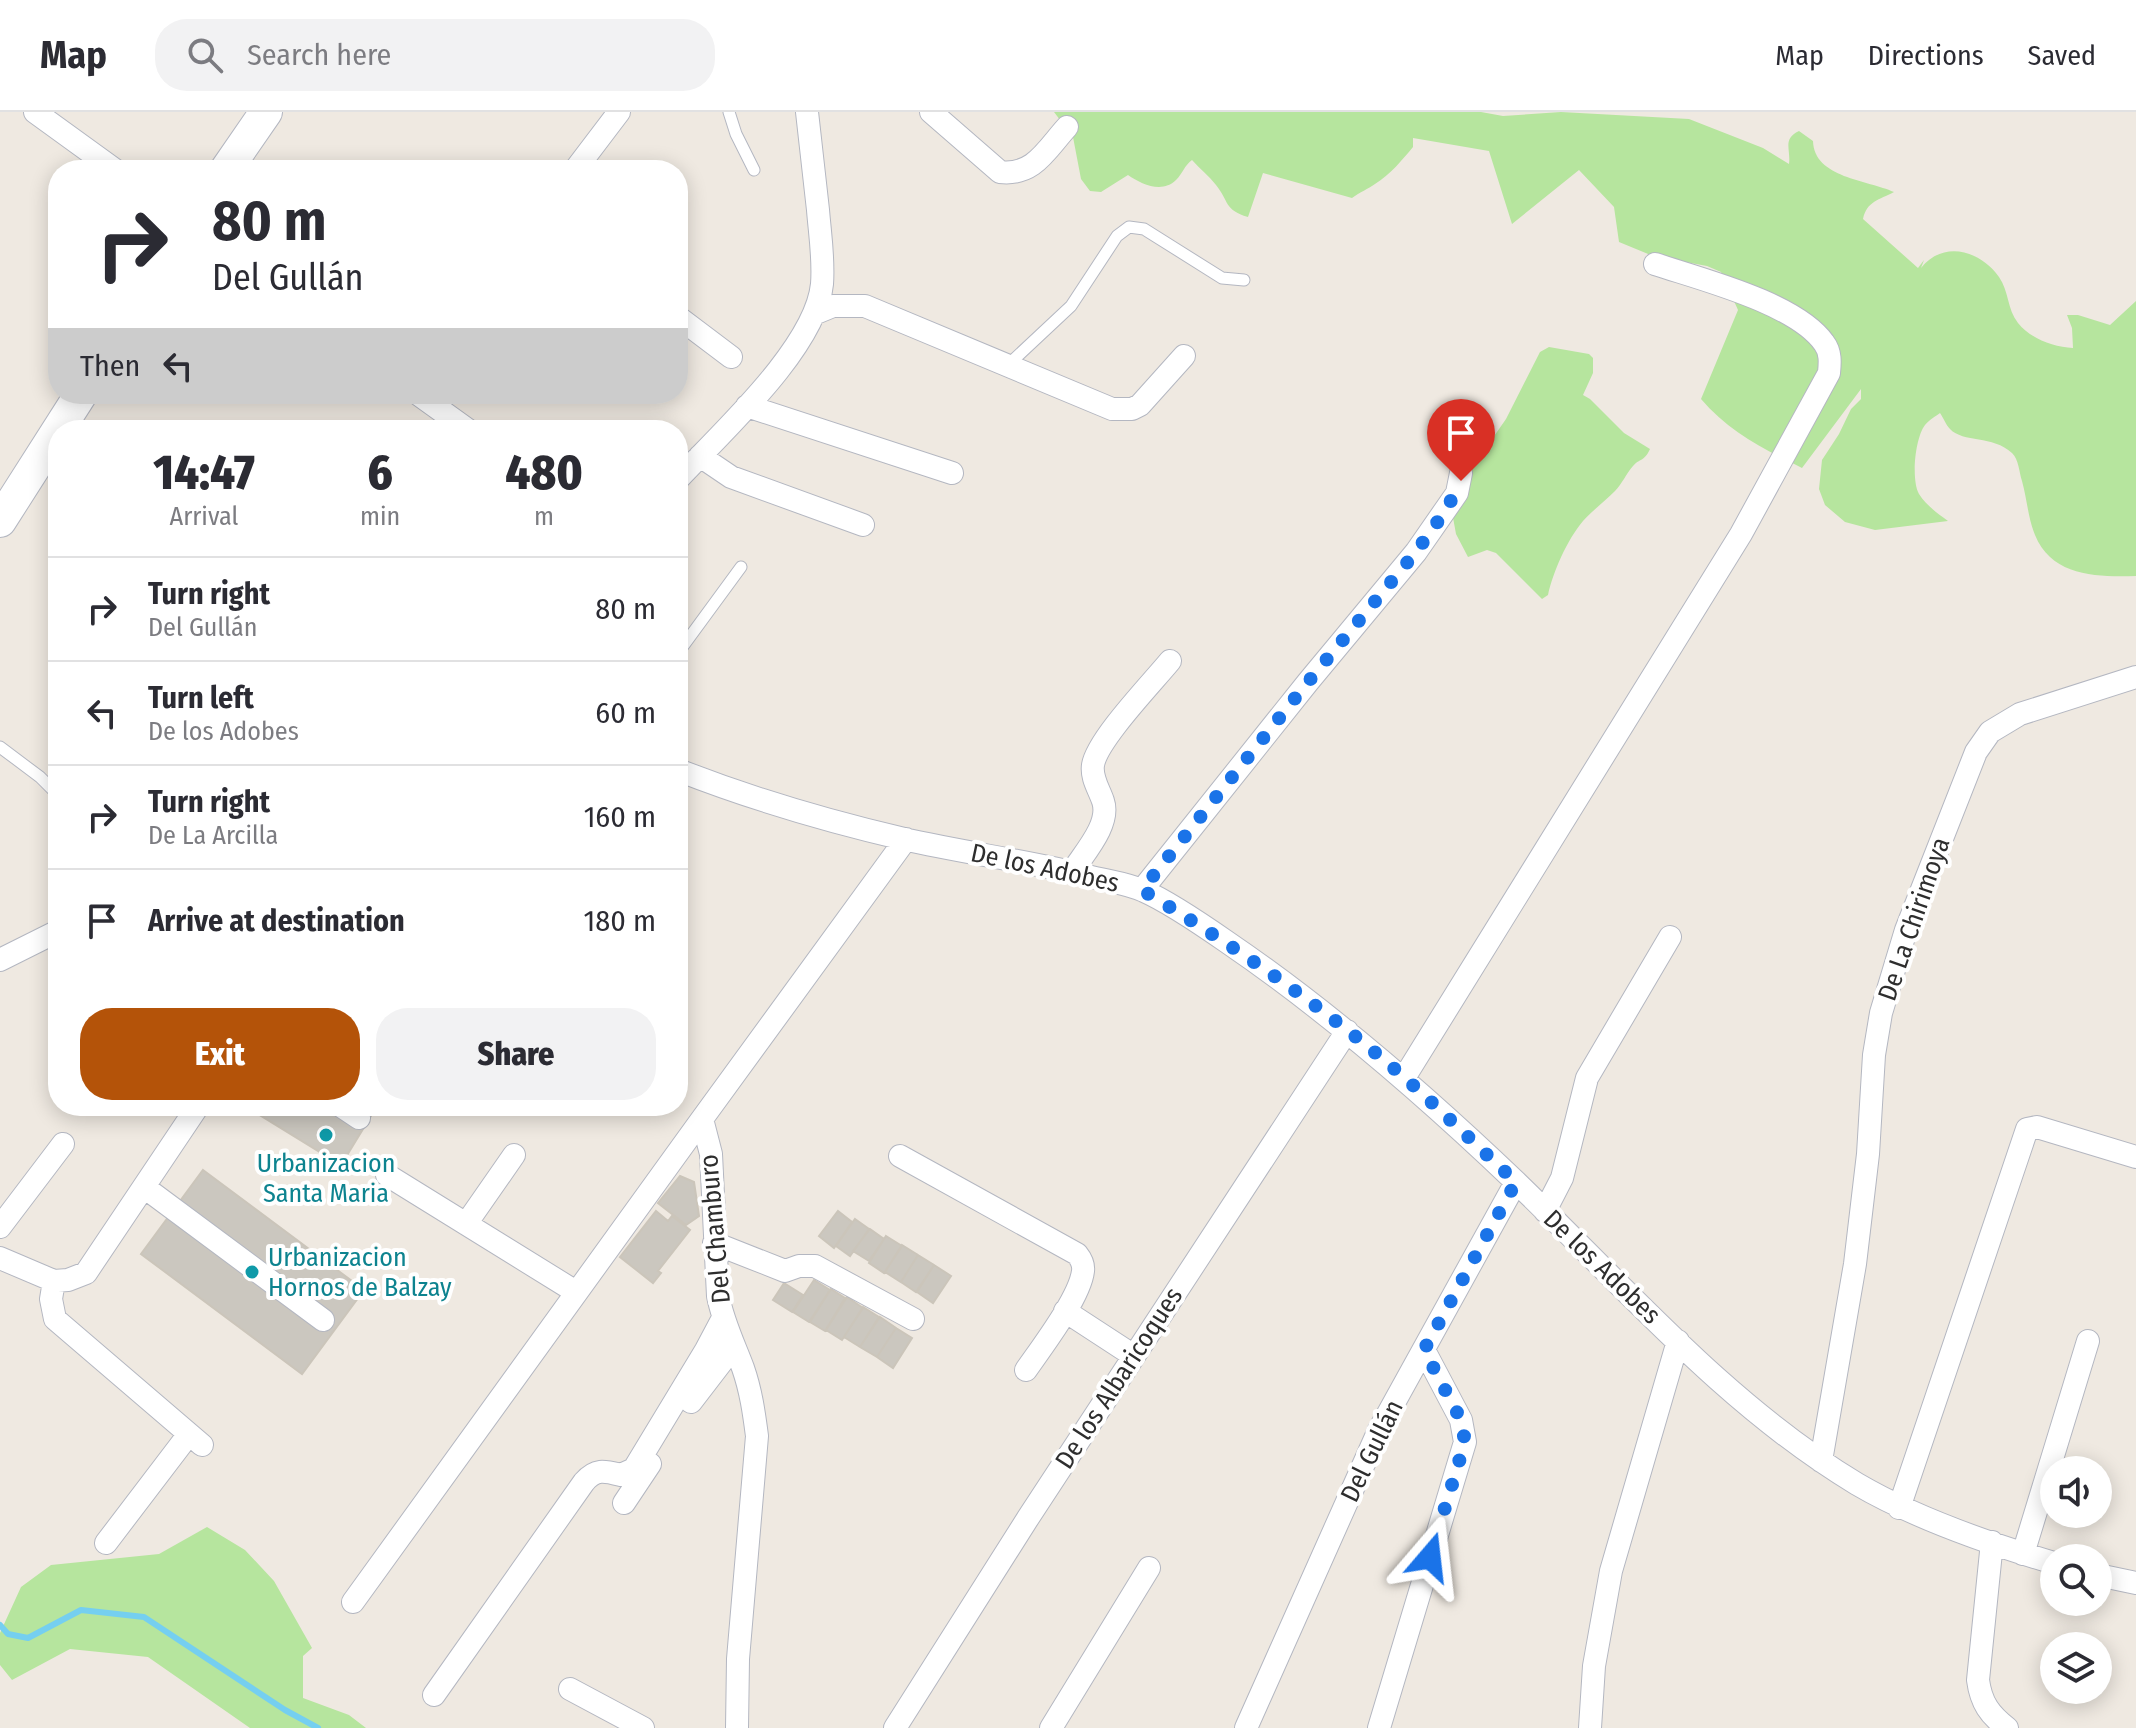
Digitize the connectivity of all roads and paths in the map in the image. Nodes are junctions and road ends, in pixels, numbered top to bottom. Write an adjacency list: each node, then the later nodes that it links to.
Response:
1 (35, 112): 8 (street)
2 (266, 112): 9 (street)
3 (619, 112): 10 (street)
4 (729, 112): 11 (lane)
5 (807, 112): 14 (street)
6 (931, 112): 7 (street)
7 (1067, 127)
8 (101, 160)
9 (233, 160)
10 (583, 160)
11 (754, 170)
12 (1655, 264): 43 (street)
13 (1244, 280): 18 (lane)
14 (816, 313): 18 (street); 20 (street)
15 (688, 325): 17 (street)
16 (1184, 356): 18 (street)
17 (731, 357)
18 (1008, 365)
19 (432, 404): 21 (street)
20 (747, 406): 23 (street); 25 (street)
21 (454, 420)
22 (48, 446): 27 (street)
23 (700, 456): 24 (street); 28 (street)
24 (688, 469)
25 (952, 473)
26 (1461, 473): 38 (street)
27 (0, 521)
28 (863, 525)
29 (741, 567): 30 (lane)
30 (688, 639)
31 (1170, 661): 37 (street)
32 (2136, 677): 70 (street, De La Chirimoya)
33 (0, 747): 35 (lane)
34 (688, 774): 36 (street, De los Adobes)
35 (48, 785)
36 (906, 839): 37 (street, De los Adobes); 45 (street, Del Chamburo)
37 (1072, 872): 38 (street, De los Adobes)
38 (1142, 890): 42 (street, De los Adobes)
39 (48, 936): 41 (street)
40 (1670, 937): 53 (street)
41 (0, 960)
42 (1347, 1031): 43 (street, De los Adobes); 68 (street, De los Albaricoques)
43 (1404, 1078): 51 (street, De los Adobes)
44 (191, 1116): 52 (street)
45 (702, 1119): 56 (street, Del Chamburo); 59 (street)
46 (63, 1144): 55 (street)
47 (514, 1155): 54 (street)
48 (900, 1156): 60 (street)
49 (2136, 1157): 72 (street)
50 (387, 1175): 54 (street)
51 (1516, 1182): 53 (street, De los Adobes); 67 (street, Del Gullán)
52 (144, 1187): 58 (street); 63 (street)
53 (1545, 1211): 64 (street, De los Adobes)
54 (466, 1224): 59 (street)
55 (0, 1227)
56 (714, 1243): 61 (street, Del Chamburo); 62 (street)
57 (0, 1258): 58 (street)
58 (54, 1281): 74 (street)
59 (576, 1292): 80 (street)
60 (1065, 1311): 68 (street); 69 (street)
61 (723, 1318): 66 (street, Del Chamburo); 82 (street)
62 (913, 1319)
63 (323, 1320)
64 (1678, 1341): 70 (street, De los Adobes); 89 (street)
65 (2088, 1341): 75 (street)
66 (734, 1346): 71 (street); 84 (street, Del Chamburo)
67 (1424, 1350): 87 (street, Del Gullán); 88 (street)
68 (1134, 1356): 85 (street, De los Albaricoques)
69 (1026, 1370)
70 (1821, 1461): 72 (street, De los Adobes)
71 (624, 1503)
72 (1899, 1508): 73 (street, De los Adobes)
73 (1992, 1542): 75 (street, De los Adobes); 90 (street)
74 (106, 1543)
75 (2023, 1554): 76 (street, De los Adobes)
76 (2040, 1559)
77 (1149, 1568): 86 (street)
78 (2112, 1578): 79 (street)
79 (2136, 1583)
80 (353, 1602)
81 (570, 1689): 83 (street)
82 (434, 1695)
83 (643, 1728)
84 (737, 1728)
85 (895, 1728)
86 (1051, 1728)
87 (1246, 1728)
88 (1379, 1728)
89 (1590, 1728)
90 (2007, 1728)

